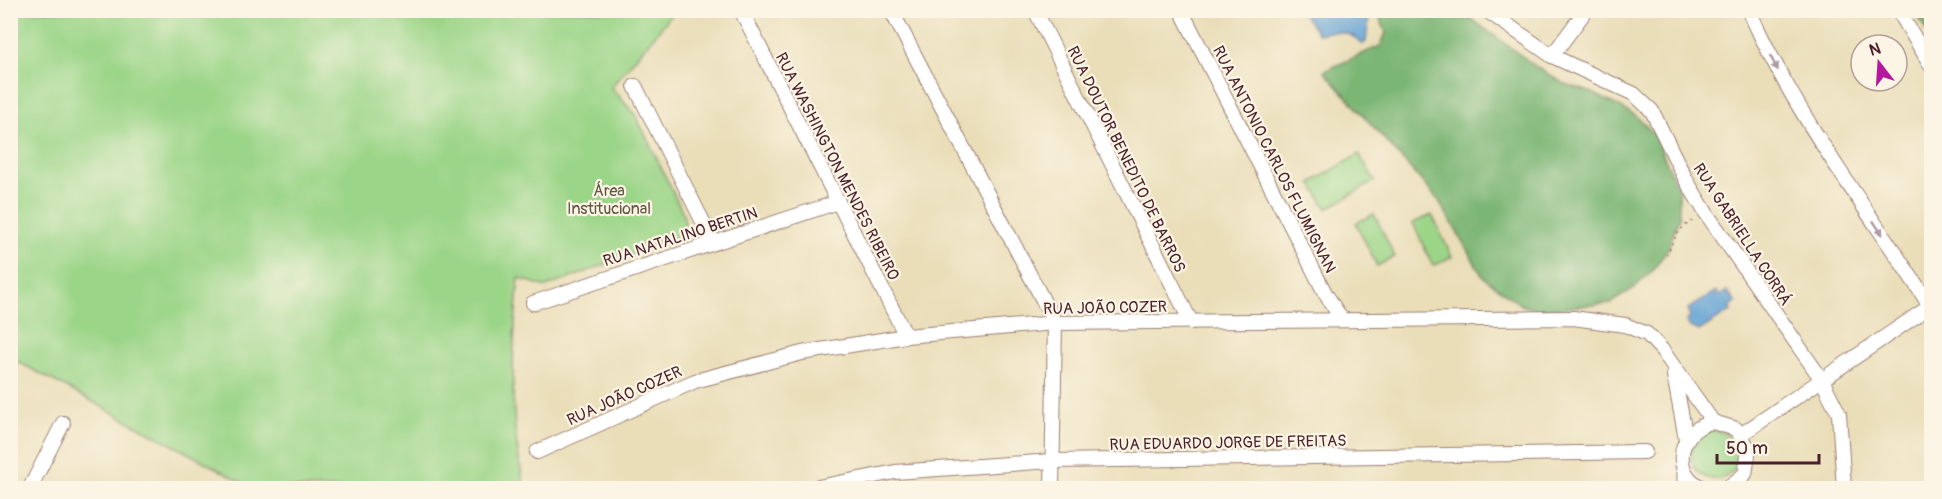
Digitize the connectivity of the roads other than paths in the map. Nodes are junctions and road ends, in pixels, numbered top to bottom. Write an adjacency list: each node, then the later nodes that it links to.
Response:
1 (741, 10): 12 (street, RUA WASHINGTON MENDES RIBEIRO)
2 (891, 10): 18 (street)
3 (1035, 10): 17 (street, RUA DOUTOR BENEDITO DE BARROS)
4 (1181, 10): 16 (street, RUA ANTONIO CARLOS FLUMIGNAN)
5 (1486, 10): 9 (street, RUA GABRIELLA CORRÁ)
6 (1586, 10): 9 (street)
7 (1749, 10): 15 (street, one-way to 15)
8 (1898, 10): 10 (street)
9 (1552, 56): 21 (street, RUA GABRIELLA CORRÁ)
10 (1932, 67)
11 (635, 86): 13 (street)
12 (838, 202): 13 (street, RUA NATALINO BERTIN); 19 (street, RUA WASHINGTON MENDES RIBEIRO)
13 (713, 242): 14 (street, RUA NATALINO BERTIN)
14 (533, 303)
15 (1931, 307): 21 (street)
16 (1342, 320): 17 (street, RUA JOÃO COZER); 20 (street, RUA JOÃO COZER)
17 (1191, 322): 18 (street, RUA JOÃO COZER)
18 (1054, 323): 19 (street, RUA JOÃO COZER); 28 (street)
19 (906, 336): 26 (street, RUA JOÃO COZER)
20 (1673, 370): 22 (street, RUA JOÃO COZER); 25 (street, RUA JOÃO COZER)
21 (1822, 380): 24 (street); 36 (street, RUA GABRIELLA CORRÁ)
22 (1713, 422): 24 (street); 25 (street)
23 (63, 423): 31 (street)
24 (1742, 435): 30 (street)
25 (1686, 439): 29 (street)
26 (537, 452)
27 (1645, 452): 28 (street, RUA EDUARDO JORGE DE FREITAS)
28 (1052, 461): 32 (street, RUA EDUARDO JORGE DE FREITAS); 33 (street)
29 (1683, 466): 34 (lane); 34 (lane); 35 (street)
30 (1733, 487)
31 (30, 489)
32 (813, 489)
33 (1052, 489)
34 (1683, 489)
35 (1703, 489)
36 (1844, 489)

